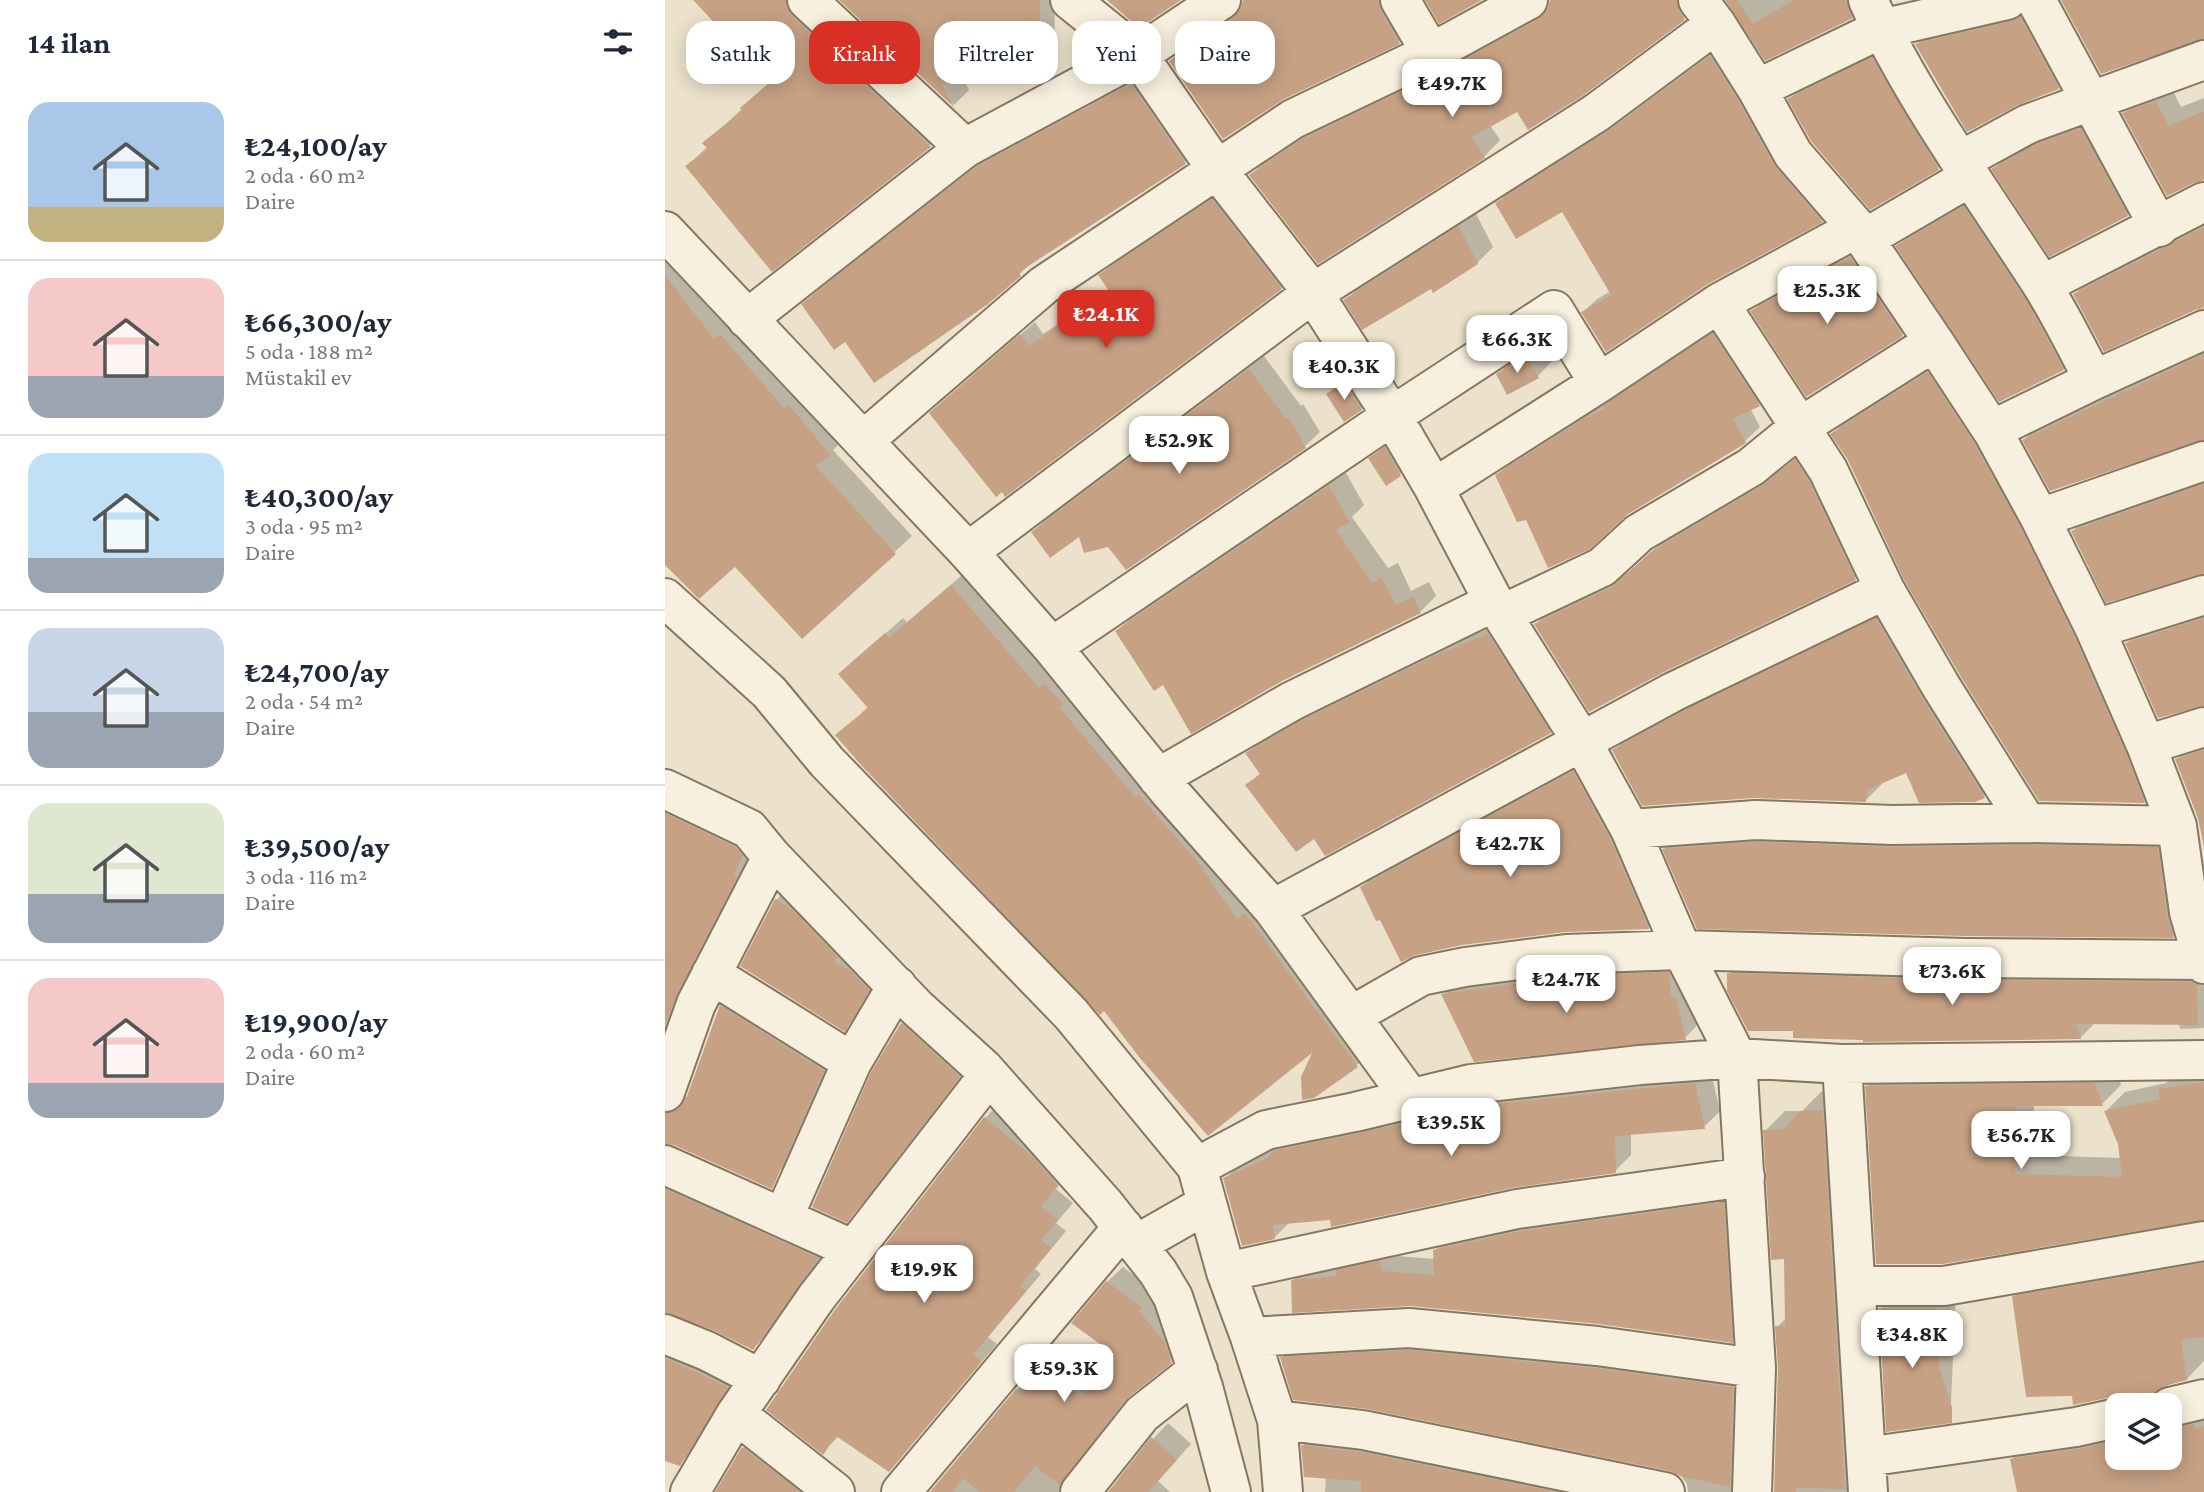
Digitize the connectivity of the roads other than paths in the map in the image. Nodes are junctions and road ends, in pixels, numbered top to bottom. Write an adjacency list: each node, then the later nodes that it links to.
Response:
1 (807, 0): 18 (street)
2 (1070, 0): 10 (street)
3 (1221, 0): 11 (street)
4 (1400, 0): 12 (street)
5 (1528, 0): 12 (street)
6 (2007, 0): 9 (street)
7 (2036, 0): 17 (street)
8 (1707, 12): 16 (street); 26 (street)
9 (1874, 14): 16 (street); 19 (street)
10 (1096, 21)
11 (1161, 40)
12 (1431, 52): 20 (street)
13 (2204, 60): 17 (street)
14 (1084, 84): 18 (street)
15 (1158, 84): 20 (street)
16 (1757, 89): 24 (street)
17 (2091, 102): 19 (street); 22 (street)
18 (965, 148): 28 (street)
19 (1966, 169): 24 (street); 25 (street)
20 (1218, 171): 26 (street); 36 (street)
21 (2204, 202): 22 (street)
22 (2159, 227): 25 (street)
23 (665, 231): 28 (street)
24 (1860, 234): 27 (street); 30 (street)
25 (2042, 285): 31 (street)
26 (1313, 293): 33 (street); 40 (street)
27 (1719, 303): 32 (street); 34 (street)
28 (747, 319): 36 (street)
29 (2204, 330): 31 (street)
30 (1934, 342): 34 (street); 35 (street)
31 (2094, 380): 35 (street)
32 (1599, 383): 33 (street); 38 (street)
33 (1392, 416): 38 (street); 46 (street)
34 (1800, 427): 41 (street); 44 (street)
35 (1992, 430): 39 (street)
36 (863, 441): 40 (street)
37 (2204, 461): 39 (street)
38 (1434, 488): 44 (street)
39 (2040, 518): 45 (street)
40 (968, 552): 46 (street)
41 (1885, 590): 48 (street); 52 (street)
42 (2204, 595): 45 (street)
43 (665, 598): 71 (street)
44 (1498, 608): 48 (street); 50 (street)
45 (2095, 629): 49 (street)
46 (1052, 647): 50 (street)
47 (2204, 727): 49 (street)
48 (1581, 740): 54 (street); 56 (street)
49 (2146, 745): 53 (street)
50 (1158, 778): 56 (street)
51 (665, 789): 55 (street)
52 (2027, 823): 53 (street); 54 (street)
53 (2177, 826): 57 (street)
54 (1630, 829): 58 (street)
55 (772, 858): 60 (street); 61 (street)
56 (1273, 909): 62 (street)
57 (2196, 912): 59 (street)
58 (1682, 950): 59 (street); 62 (street); 63 (street)
59 (2203, 962)
60 (711, 974): 65 (street); 68 (street)
61 (897, 986): 65 (street); 67 (street)
62 (1351, 1016): 69 (street)
63 (1737, 1058): 66 (street); 69 (street); 72 (street)
64 (2204, 1060): 66 (street)
65 (852, 1062): 74 (street)
66 (1842, 1064): 79 (street)
67 (989, 1074): 75 (street); 77 (street)
68 (665, 1092)
69 (1411, 1099): 71 (street)
70 (665, 1165): 74 (street)
71 (1197, 1167): 73 (street)
72 (1745, 1177): 78 (street); 82 (street)
73 (1207, 1204): 75 (street); 78 (street)
74 (783, 1218): 77 (street)
75 (1130, 1235): 83 (street); 93 (street)
76 (2204, 1241): 79 (street)
77 (852, 1249): 84 (street)
78 (1226, 1272): 81 (street)
79 (1857, 1286): 90 (street)
80 (665, 1334): 84 (street)
81 (1250, 1337): 82 (street); 88 (street)
82 (1756, 1368): 98 (street)
83 (1198, 1370): 94 (street); 95 (street)
84 (761, 1379): 87 (street)
85 (2204, 1399): 86 (street)
86 (2182, 1404)
87 (736, 1414): 91 (street); 92 (street)
88 (1277, 1420): 96 (street); 97 (street)
89 (2105, 1421): 90 (street)
90 (1867, 1475)
91 (690, 1492)
92 (835, 1492)
93 (901, 1492)
94 (1080, 1492)
95 (1231, 1492)
96 (1283, 1492)
97 (1665, 1492)
98 (1752, 1492)

